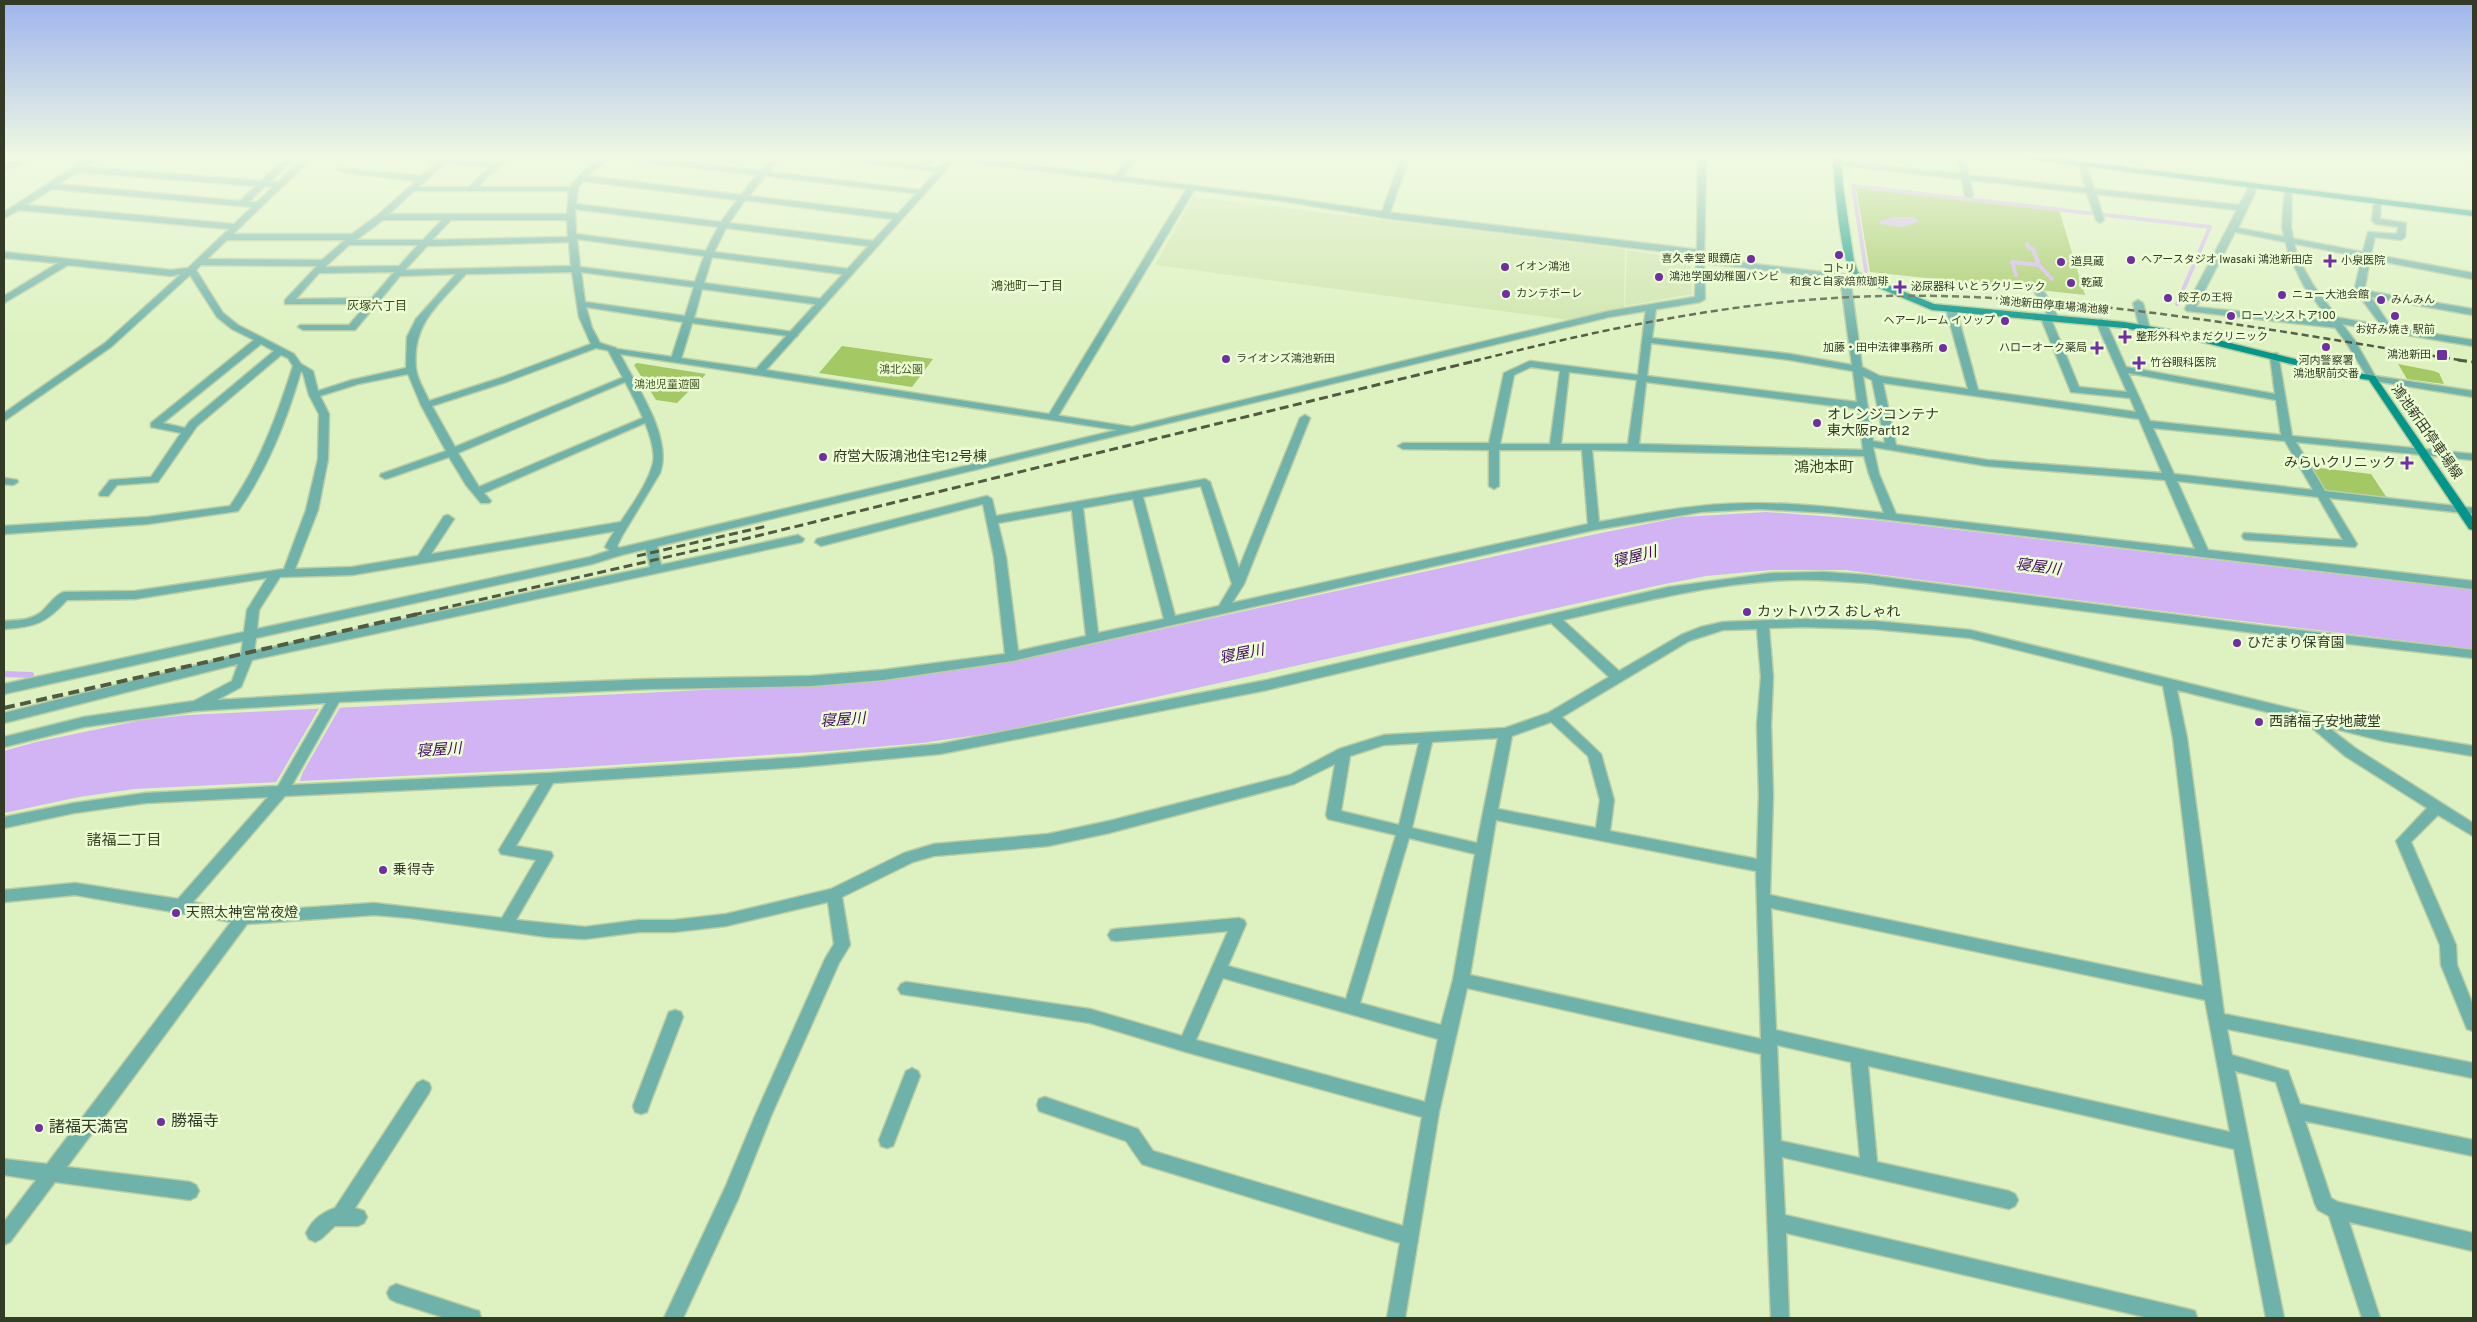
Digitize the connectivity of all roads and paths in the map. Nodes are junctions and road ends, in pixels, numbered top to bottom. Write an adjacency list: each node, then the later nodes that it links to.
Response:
1 (449, 217): 23 (street)
2 (570, 217): 20 (street)
3 (899, 217): 24 (street)
4 (126, 218): 17 (street)
5 (244, 218): 17 (street)
6 (380, 218): 21 (street)
7 (671, 218): 16 (street)
8 (729, 218): 16 (street)
9 (1174, 218): 83 (street)
10 (1406, 218): 27 (street)
11 (1701, 218): 27 (street)
12 (1844, 218): 36 (main road)
13 (2239, 218): 18 (street)
14 (2286, 218): 22 (street)
15 (2376, 218): 28 (street)
16 (724, 224): 24 (street); 25 (street)
17 (235, 226): 19 (street)
18 (2232, 229): 22 (street); 53 (street)
19 (224, 237): 21 (street); 30 (street)
20 (573, 238): 23 (street); 25 (street); 32 (street)
21 (350, 240): 23 (street); 31 (street)
22 (2288, 241): 28 (street); 53 (street)
23 (425, 243): 33 (street)
24 (875, 244): 35 (street)
25 (709, 253): 35 (street); 39 (street)
26 (4, 256): 29 (street)
27 (1701, 256): 38 (street); 47 (street)
28 (2366, 256): 37 (street); 41 (street)
29 (66, 262): 30 (street); 42 (street)
30 (194, 266): 31 (street); 58 (street); 84 (street)
31 (321, 266): 33 (street); 43 (street)
32 (576, 269): 34 (street); 39 (street); 46 (street)
33 (400, 271): 34 (street); 43 (street)
34 (463, 272): 70 (street)
35 (849, 272): 44 (street)
36 (1858, 276): 38 (street); 48 (main road, 鴻池新田停車場鴻池線)
37 (2473, 276)
38 (1848, 278): 68 (street)
39 (699, 285): 44 (street); 51 (street)
40 (2040, 293): 50 (street)
41 (2362, 293): 49 (street); 56 (street)
42 (4, 300)
43 (375, 301): 54 (street)
44 (822, 302): 57 (street)
45 (2138, 303): 55 (street)
46 (583, 304): 51 (street); 61 (street)
47 (1651, 308): 59 (street); 88 (street)
48 (1952, 309): 50 (main road, 鴻池新田停車場鴻池線); 76 (street)
49 (2473, 312)
50 (2049, 317): 52 (main road, 鴻池新田停車場鴻池線); 79 (street)
51 (688, 319): 57 (street); 65 (street)
52 (2102, 322): 55 (main road, 鴻池新田停車場鴻池線); 69 (street)
53 (2336, 322): 56 (street); 73 (street)
54 (303, 327)
55 (2145, 328): 64 (main road, 鴻池新田停車場鴻池線)
56 (2388, 329): 60 (street)
57 (793, 334): 71 (street)
58 (260, 340): 62 (street); 89 (street)
59 (1648, 340): 68 (street); 72 (street)
60 (2473, 343)
61 (596, 345): 63 (street); 81 (street)
62 (280, 350): 66 (street); 89 (street)
63 (613, 350): 65 (street); 74 (street)
64 (2275, 356): 73 (main road, 鴻池新田停車場鴻池線); 80 (street)
65 (676, 359): 71 (street)
66 (298, 366): 78 (street); 111 (street)
67 (1566, 368): 72 (street); 92 (street); 94 (street)
68 (1858, 368): 75 (street); 82 (street)
69 (2123, 369): 79 (street); 80 (street)
70 (411, 370): 78 (street); 81 (street)
71 (759, 372): 83 (street)
72 (1641, 378): 82 (street); 96 (street)
73 (2372, 378): 77 (street); 99 (main road, 鴻池新田停車場線)
74 (627, 379): 86 (street); 98 (street)
75 (1877, 379): 76 (street); 93 (street)
76 (1974, 392): 87 (street)
77 (2473, 394)
78 (314, 395): 128 (street)
79 (2135, 396): 87 (street)
80 (2280, 398): 90 (street)
81 (426, 405): 98 (street)
82 (1862, 406): 97 (street)
83 (1053, 416): 88 (street)
84 (4, 418)
85 (1305, 418): 129 (street)
86 (649, 419): 104 (street); 115 (street)
87 (2144, 420): 90 (street); 102 (street)
88 (1135, 430): 123 (street)
89 (187, 431): 106 (street)
90 (2288, 438): 99 (street); 107 (street)
91 (1403, 446): 92 (street)
92 (1494, 446): 94 (street); 103 (street)
93 (1891, 446): 97 (street); 102 (street)
94 (1555, 447): 95 (street)
95 (1587, 448): 96 (street); 116 (street)
96 (1633, 448): 97 (street)
97 (1868, 448): 112 (street)
98 (452, 452): 101 (street); 104 (street)
99 (2421, 452): 100 (street); 110 (main road, 鴻池新田停車場線)
100 (2473, 456)
101 (385, 476)
102 (2170, 477): 107 (street); 125 (street)
103 (1494, 486)
104 (479, 491): 108 (street)
105 (1137, 493): 109 (street); 129 (street); 133 (street)
106 (104, 494)
107 (2322, 495): 110 (street); 120 (street)
108 (485, 500)
109 (1077, 505): 114 (street); 137 (street)
110 (2468, 510): 117 (main road, 鴻池新田停車場線)
111 (192, 516): 118 (street); 119 (street)
112 (1891, 516): 116 (street); 125 (street)
113 (448, 519): 126 (street)
114 (991, 521): 122 (street); 140 (street)
115 (621, 526): 124 (street); 126 (street)
116 (1594, 526): 131 (street)
117 (2473, 526)
118 (186, 528)
119 (4, 530)
120 (2248, 536)
121 (798, 539): 127 (street)
122 (821, 542)
123 (651, 545): 124 (street); 127 (street)
124 (617, 552): 136 (street)
125 (2203, 552): 130 (street)
126 (423, 558): 128 (street)
127 (656, 569): 139 (street)
128 (282, 573): 135 (street); 136 (street)
129 (1238, 584): 131 (street)
130 (2473, 585)
131 (1223, 609): 133 (street)
132 (1552, 617): 138 (street); 141 (street); 154 (street)
133 (1170, 620): 137 (street)
134 (1763, 624): 141 (street); 142 (street); 163 (street)
135 (4, 625)
136 (250, 635): 139 (street); 143 (street)
137 (1092, 639): 140 (street)
138 (2473, 654)
139 (247, 657): 145 (street); 148 (street)
140 (1012, 657): 144 (street)
141 (1617, 677): 146 (street)
142 (2169, 684): 147 (street); 174 (street)
143 (4, 689)
144 (334, 700): 145 (street); 155 (street)
145 (195, 706): 151 (street)
146 (1554, 716): 149 (street); 161 (street)
147 (2308, 717): 152 (street); 156 (street)
148 (4, 718)
149 (1506, 733): 150 (street); 157 (street)
150 (1426, 740): 153 (street); 160 (street)
151 (4, 742)
152 (2473, 751)
153 (1344, 753): 160 (street); 164 (street)
154 (549, 778): 155 (street); 169 (street)
155 (284, 788): 158 (street); 167 (street)
156 (2436, 808): 159 (street); 178 (street)
157 (1490, 813): 161 (street); 162 (street)
158 (4, 822)
159 (2473, 830)
160 (1404, 832): 162 (street); 175 (street)
161 (1602, 835): 163 (street)
162 (1483, 850): 172 (street)
163 (1763, 866): 166 (street)
164 (834, 894): 169 (street); 208 (street)
165 (4, 896): 167 (street)
166 (1764, 900): 174 (street); 180 (street)
167 (181, 906): 168 (street)
168 (243, 918): 169 (street); 197 (street)
169 (505, 926)
170 (1116, 935): 171 (street)
171 (1218, 970): 175 (street); 181 (street)
172 (1461, 980): 179 (street); 180 (street)
173 (906, 989): 181 (street)
174 (2212, 995): 177 (street)
175 (1351, 1007): 179 (street)
176 (676, 1017): 188 (street)
177 (2216, 1020): 183 (street); 184 (street)
178 (2473, 1024)
179 (1447, 1034): 189 (street)
180 (1769, 1042): 182 (street); 193 (street)
181 (1186, 1045): 189 (street)
182 (1858, 1057): 192 (street); 196 (street)
183 (2225, 1061): 190 (street); 192 (street)
184 (2473, 1070)
185 (912, 1076): 191 (street)
186 (423, 1088): 202 (street)
187 (1045, 1104): 204 (street)
188 (642, 1106)
189 (1431, 1112): 204 (street)
190 (2294, 1112): 194 (street); 200 (street)
191 (887, 1140)
192 (2241, 1143): 212 (street)
193 (1773, 1147): 196 (street); 201 (street)
194 (2473, 1148)
195 (4, 1167): 197 (street)
196 (1869, 1168): 199 (street)
197 (50, 1172): 198 (street); 203 (street)
198 (190, 1191)
199 (2008, 1200)
200 (2336, 1210): 205 (street); 213 (street)
201 (1777, 1222): 210 (street); 211 (street)
202 (315, 1233)
203 (4, 1236)
204 (1411, 1237): 209 (street)
205 (2473, 1242)
206 (396, 1293): 207 (street)
207 (472, 1318)
208 (673, 1318)
209 (1396, 1318)
210 (1783, 1318)
211 (2188, 1318)
212 (2276, 1318)
213 (2371, 1318)

